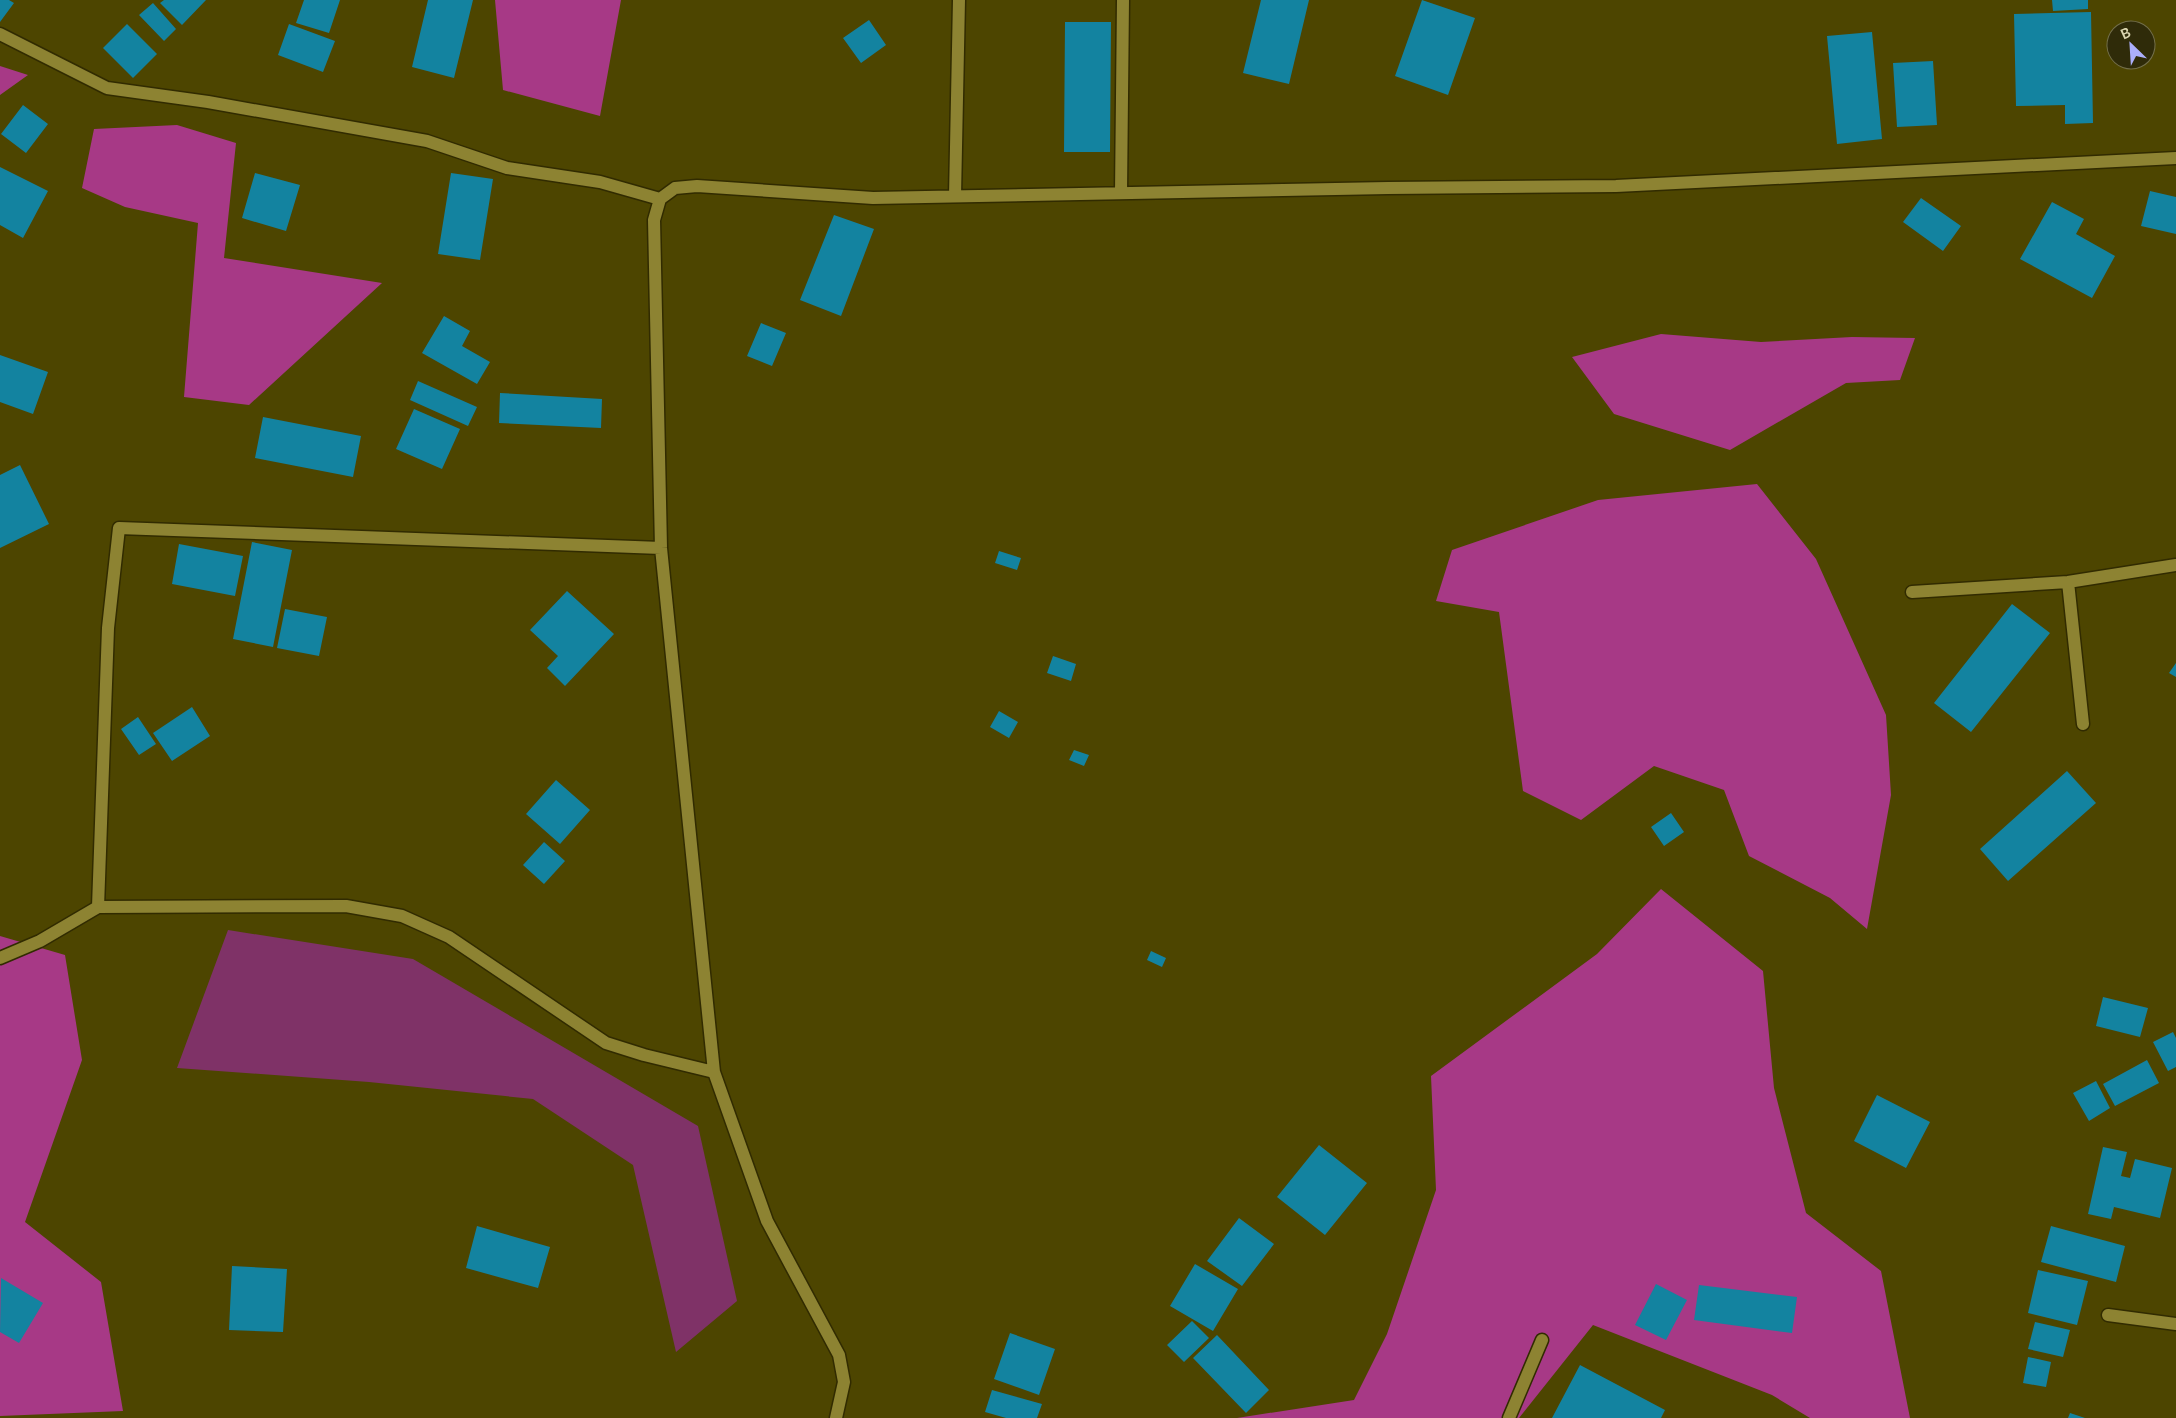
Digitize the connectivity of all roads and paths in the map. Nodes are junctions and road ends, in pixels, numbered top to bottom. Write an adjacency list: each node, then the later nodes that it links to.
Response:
1 (959, 0): 6 (street)
2 (1123, 0): 5 (street)
3 (0, 34): 7 (street)
4 (2176, 158): 5 (street)
5 (1121, 193): 6 (street)
6 (955, 196): 7 (street)
7 (660, 199): 8 (street)
8 (661, 548): 13 (street); 15 (street)
9 (2176, 565): 10 (street)
10 (2068, 582): 11 (street); 12 (street)
11 (1912, 592)
12 (2083, 724)
13 (98, 907): 14 (street); 15 (street)
14 (0, 958)
15 (714, 1072): 19 (street)
16 (2108, 1316): 17 (street)
17 (2176, 1324)
18 (1542, 1340): 20 (street)
19 (836, 1418)
20 (1509, 1418)

